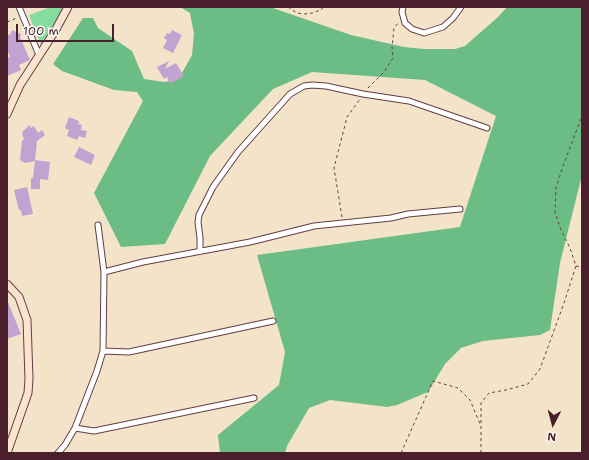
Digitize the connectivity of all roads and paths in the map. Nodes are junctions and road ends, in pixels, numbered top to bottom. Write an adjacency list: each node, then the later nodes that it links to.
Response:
1 (19, 7): 7 (street)
2 (68, 7): 10 (main road)
3 (288, 7): 4 (path)
4 (323, 7)
5 (404, 7): 8 (street)
6 (461, 7): 8 (street)
7 (23, 16): 9 (path); 10 (street)
8 (403, 17): 11 (path)
9 (7, 22)
10 (39, 55): 12 (main road)
11 (363, 94): 14 (street); 16 (path); 18 (street)
12 (7, 114)
13 (582, 116): 19 (path)
14 (488, 128)
15 (460, 209): 16 (street)
16 (343, 223): 18 (street)
17 (98, 225): 21 (street)
18 (200, 251): 21 (street)
19 (576, 266): 20 (path); 26 (path)
20 (582, 267)
21 (104, 272): 24 (street)
22 (7, 284): 28 (main road)
23 (273, 320): 24 (street)
24 (103, 351): 27 (street)
25 (254, 398): 27 (street)
26 (480, 425): 30 (path); 31 (path)
27 (75, 428): 29 (street)
28 (7, 453)
29 (58, 453)
30 (401, 453)
31 (481, 453)

